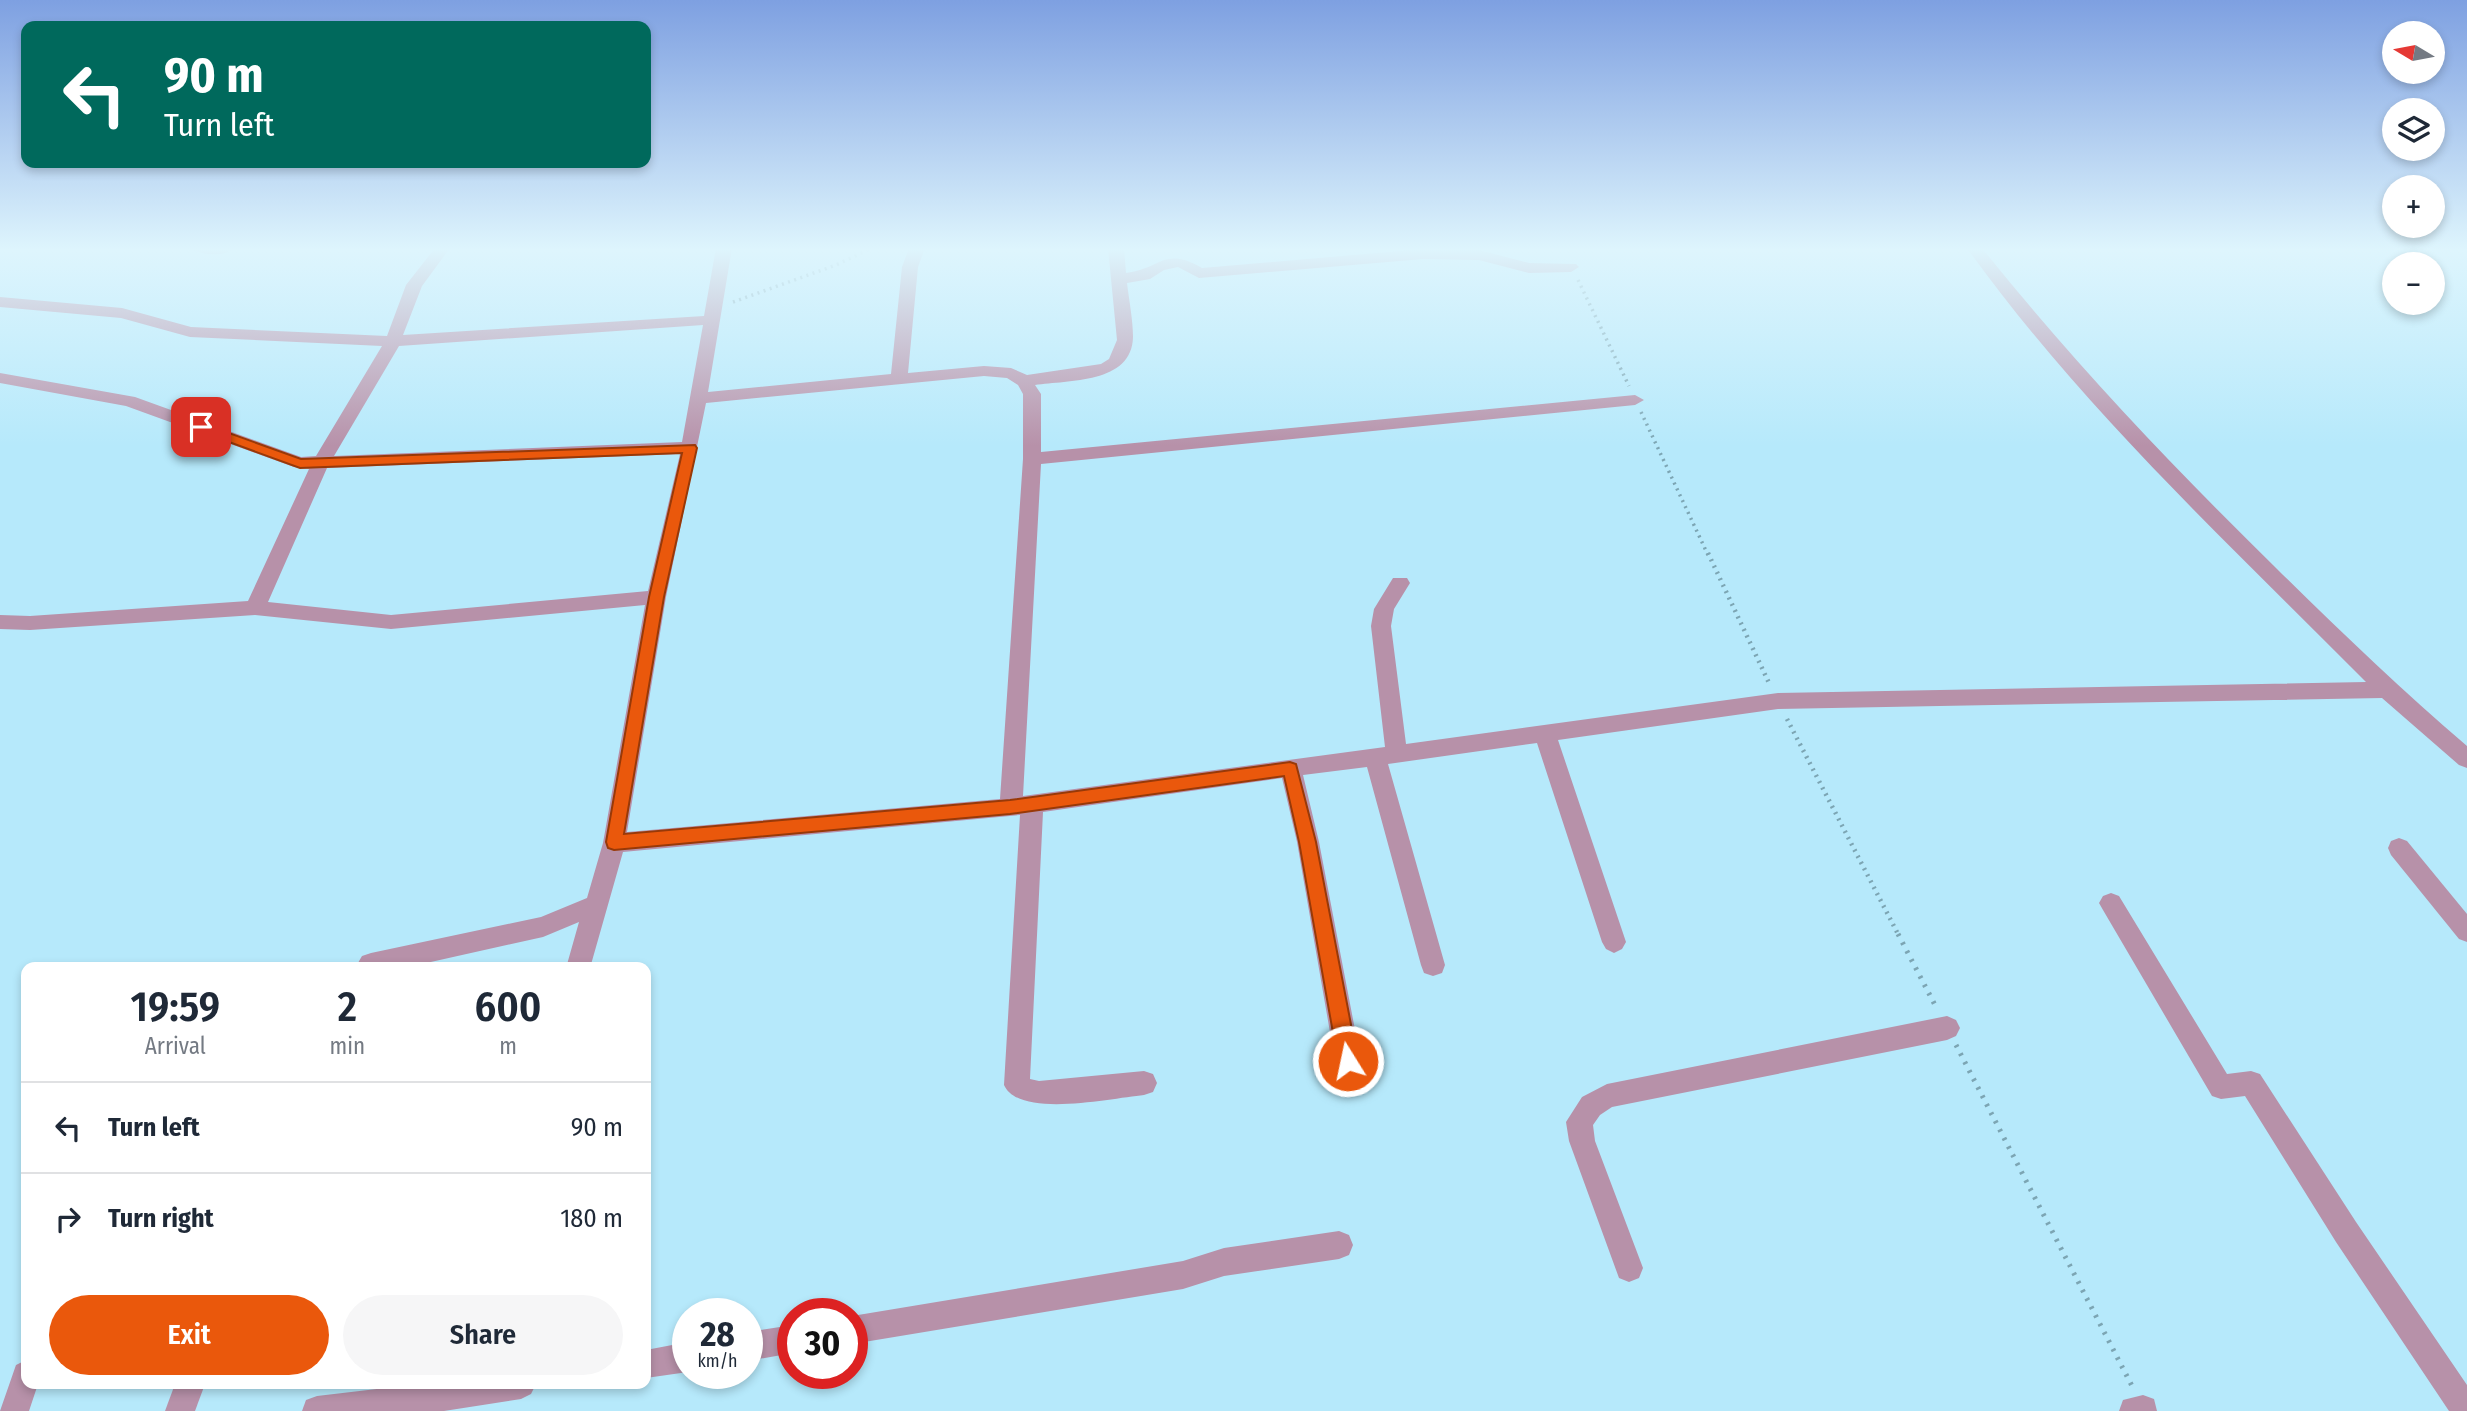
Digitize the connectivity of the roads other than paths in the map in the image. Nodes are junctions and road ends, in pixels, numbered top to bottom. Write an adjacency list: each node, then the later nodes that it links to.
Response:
1 (125, 314): 7 (street)
2 (403, 314): 7 (street)
3 (905, 314): 9 (street)
4 (1122, 314): 10 (street)
5 (2026, 314): 20 (street)
6 (712, 315): 7 (street); 11 (street)
7 (393, 341): 15 (street)
8 (0, 378): 15 (street)
9 (899, 379): 10 (street); 11 (street)
10 (1024, 380): 14 (street)
11 (698, 398): 13 (street)
12 (1636, 400): 14 (street)
13 (690, 448): 15 (street); 17 (street)
14 (1032, 459): 25 (street)
15 (320, 464): 18 (street)
16 (1400, 583): 22 (street)
17 (656, 597): 18 (street); 26 (street)
18 (255, 608): 19 (street)
19 (0, 622)
20 (2386, 690): 21 (street); 23 (street)
21 (1545, 733): 22 (street); 31 (street)
22 (1386, 755): 24 (street); 34 (street)
23 (2467, 759)
24 (1290, 768): 25 (street); 36 (street)
25 (1021, 806): 26 (street); 37 (street)
26 (614, 842): 29 (street)
27 (2399, 848): 30 (street)
28 (2111, 903): 49 (street)
29 (597, 904): 32 (street); 33 (street)
30 (2467, 932)
31 (1614, 942)
32 (380, 962)
33 (580, 962)
34 (1433, 965)
35 (1947, 1028): 39 (street)
36 (1348, 1061)
37 (1143, 1083)
38 (1339, 1245): 40 (street)
39 (1629, 1268)
40 (868, 1327)
41 (672, 1360): 42 (street)
42 (651, 1363)
43 (21, 1388): 46 (street)
44 (188, 1389): 47 (street)
45 (456, 1390): 48 (street)
46 (13, 1411)
47 (180, 1411)
48 (317, 1411)
49 (2467, 1411)

